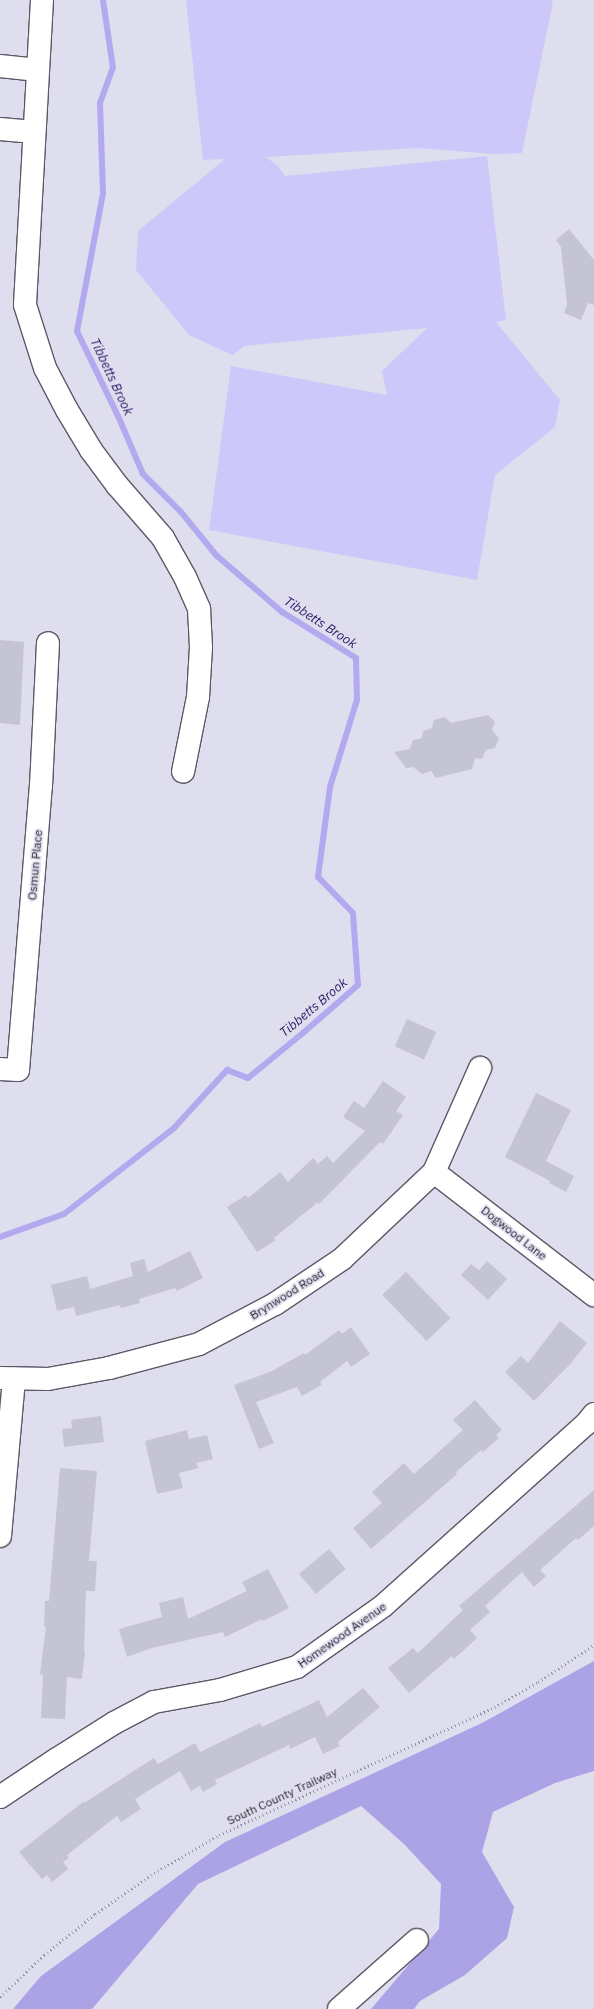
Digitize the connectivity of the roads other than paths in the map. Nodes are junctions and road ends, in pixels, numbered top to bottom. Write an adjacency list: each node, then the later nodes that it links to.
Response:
1 (42, 0): 3 (street)
2 (0, 66): 3 (street)
3 (38, 70): 5 (street)
4 (0, 129): 5 (street)
5 (34, 132): 7 (street)
6 (48, 643): 9 (street, Osmun Place)
7 (183, 772)
8 (480, 1068): 10 (street, Brynwood Road)
9 (0, 1069)
10 (434, 1172): 11 (street, Dogwood Lane); 12 (street, Brynwood Road)
11 (594, 1295)
12 (7, 1379): 14 (street)
13 (594, 1414): 15 (street, Homewood Avenue)
14 (0, 1536)
15 (0, 1797)
16 (417, 1940): 17 (street)
17 (339, 2009)

